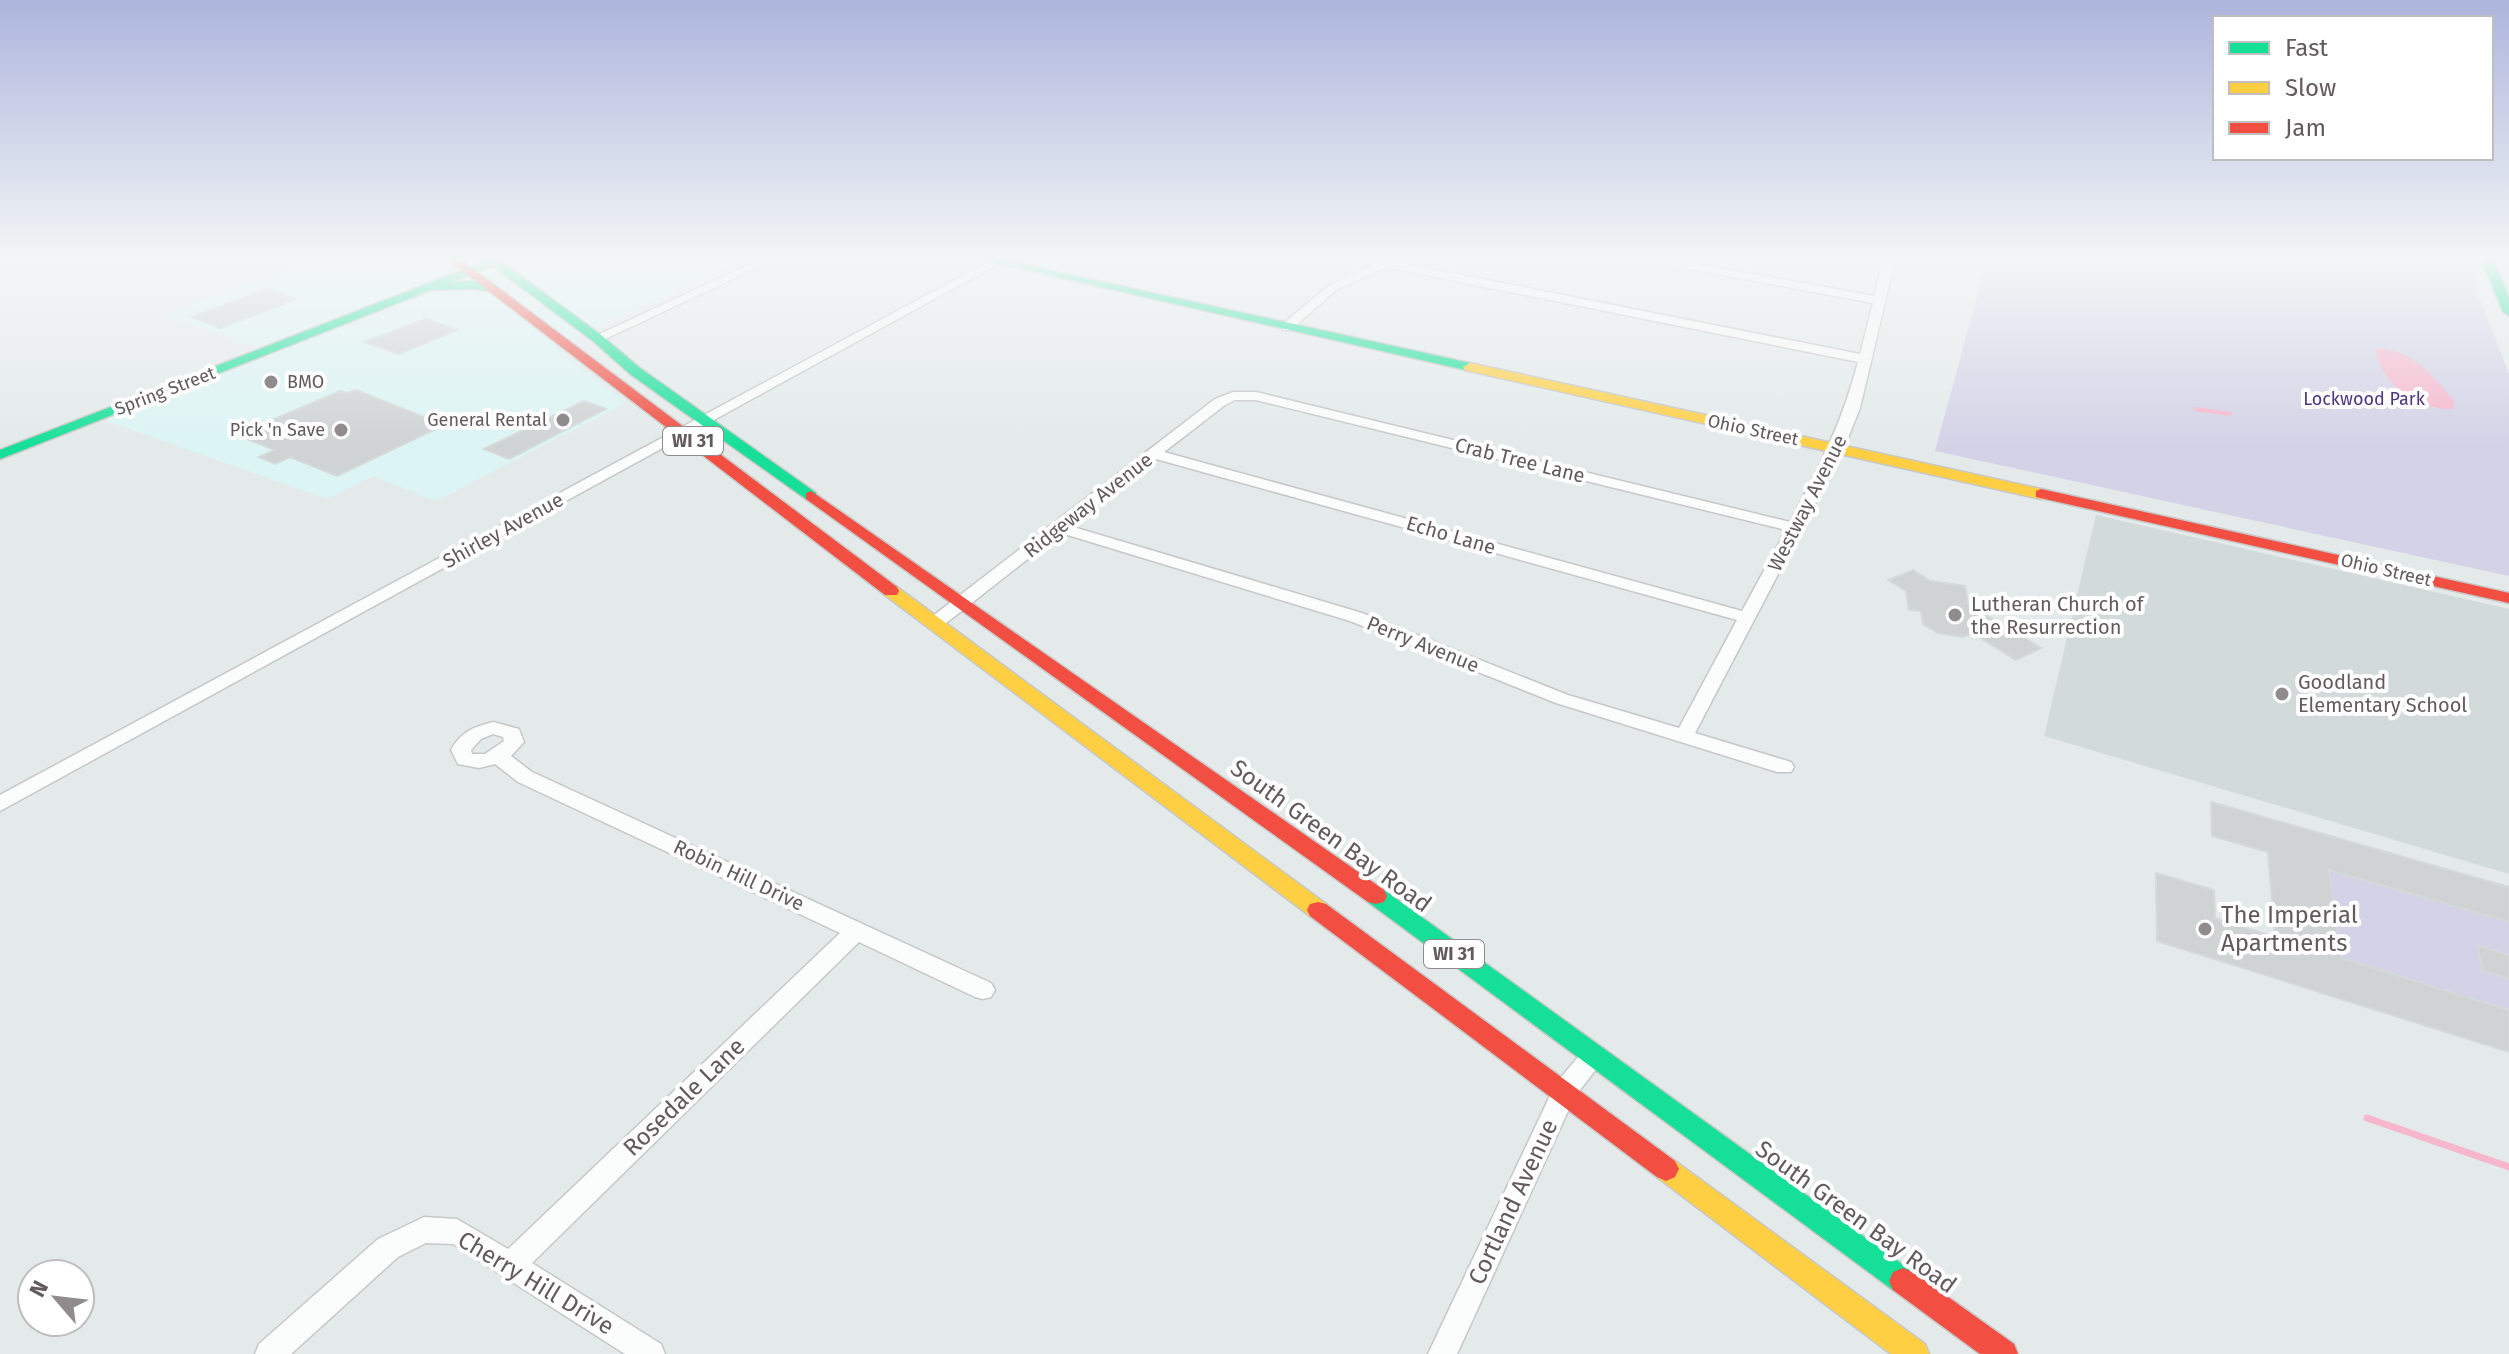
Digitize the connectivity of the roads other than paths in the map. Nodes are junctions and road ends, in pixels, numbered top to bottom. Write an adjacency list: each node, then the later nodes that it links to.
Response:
1 (315, 319): 20 (main road, Spring Street)
2 (345, 319): 23 (main road, Spring Street)
3 (532, 319): 11 (main road, WI 31)
4 (573, 319): 13 (main road, WI 31)
5 (638, 319): 13 (street)
6 (891, 319): 18 (street, Shirley Avenue)
7 (1274, 319): 12 (main road, Ohio Street)
8 (1295, 319): 12 (street)
9 (1665, 319): 15 (street)
10 (1873, 319): 15 (street, Westway Avenue)
11 (534, 321): 13 (main road); 14 (main road, WI 31)
12 (1291, 323): 21 (main road, Ohio Street)
13 (597, 338): 16 (main road, WI 31)
14 (573, 351): 16 (main road); 19 (main road, WI 31)
15 (1864, 359): 21 (street, Westway Avenue)
16 (635, 371): 18 (main road, WI 31)
17 (1244, 395): 22 (street, Ridgeway Avenue); 25 (street, Crab Tree Lane)
18 (706, 419): 19 (street, Shirley Avenue); 29 (main road, South Green Bay Road / WI 31)
19 (682, 433): 31 (main road, WI 31); 35 (street, Shirley Avenue)
20 (0, 441)
21 (1839, 444): 25 (street, Westway Avenue); 26 (main road, Ohio Street)
22 (1154, 454): 24 (street, Ridgeway Avenue); 30 (street, Echo Lane)
23 (0, 455)
24 (1060, 528): 29 (street, Ridgeway Avenue); 32 (street, Perry Avenue)
25 (1796, 528): 30 (street, Westway Avenue)
26 (2322, 550): 27 (main road, Ohio Street); 28 (main road, Ohio Street)
27 (2509, 586)
28 (2509, 598)
29 (962, 602): 31 (street, Ridgeway Avenue); 38 (main road, South Green Bay Road / WI 31)
30 (1747, 618): 32 (street, Westway Avenue)
31 (935, 623): 39 (main road, WI 31)
32 (1684, 736): 34 (street, Perry Avenue)
33 (498, 756): 36 (street, Robin Hill Drive)
34 (1784, 767)
35 (0, 804)
36 (857, 930): 37 (street, Robin Hill Drive); 40 (street, Rosedale Lane)
37 (983, 990)
38 (1594, 1056): 39 (street, Cortland Avenue); 45 (main road, South Green Bay Road / WI 31)
39 (1565, 1091): 43 (street, Cortland Avenue); 44 (main road, WI 31)
40 (512, 1264): 41 (street, Cherry Hill Drive); 42 (street, Cherry Hill Drive)
41 (269, 1354)
42 (651, 1354)
43 (1442, 1354)
44 (1915, 1354)
45 (2004, 1354)

